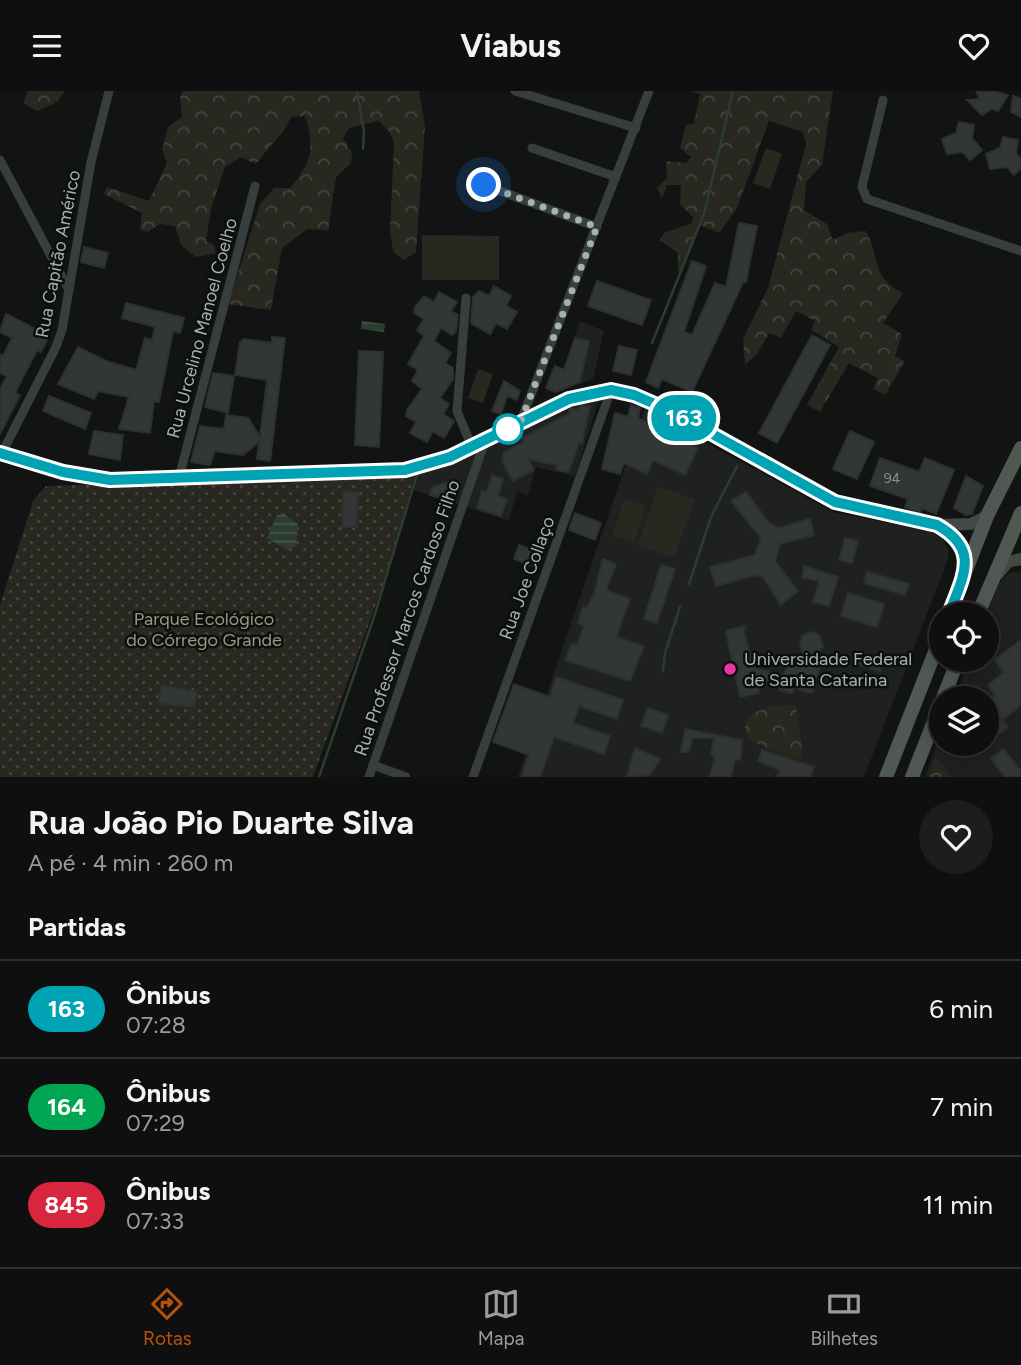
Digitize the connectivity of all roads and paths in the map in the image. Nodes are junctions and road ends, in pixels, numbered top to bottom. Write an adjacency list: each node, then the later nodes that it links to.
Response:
1 (109, 91): 13 (street, Rua Capitão Américo)
2 (515, 91): 5 (street)
3 (649, 91): 5 (street)
4 (883, 100): 12 (street)
5 (636, 128): 8 (street)
6 (532, 149): 8 (street)
7 (0, 160): 13 (street)
8 (617, 177): 11 (street)
9 (484, 185): 11 (street)
10 (255, 186): 21 (street, Rua Urcelino Manoel Coelho)
11 (597, 227): 16 (street)
12 (1021, 251)
13 (69, 290): 19 (street, Rua Capitão Américo)
14 (466, 298): 17 (street)
15 (611, 390): 16 (main road); 24 (main road); 35 (street, Rua Joe Collaço)
16 (520, 423): 17 (main road)
17 (474, 446): 20 (street, Rua Professor Marcos Cardoso Filho); 20 (street, Rua Professor Marcos Cardoso Filho); 21 (main road)
18 (1021, 448): 23 (main road)
19 (1, 453): 21 (main road)
20 (475, 469): 32 (street, Rua Professor Marcos Cardoso Filho)
21 (179, 478)
22 (1021, 513): 27 (main road)
23 (987, 516): 24 (main road); 26 (main road)
24 (937, 525): 26 (main road)
25 (1021, 559): 27 (main road)
26 (965, 570): 28 (main road)
27 (994, 580): 29 (main road)
28 (953, 602)
29 (984, 602)
30 (929, 667): 36 (main road)
31 (929, 733): 37 (main road)
32 (373, 765): 33 (street, Rua Professor Marcos Cardoso Filho); 34 (street)
33 (369, 777)
34 (406, 777)
35 (473, 777)
36 (886, 777)
37 (912, 777)

